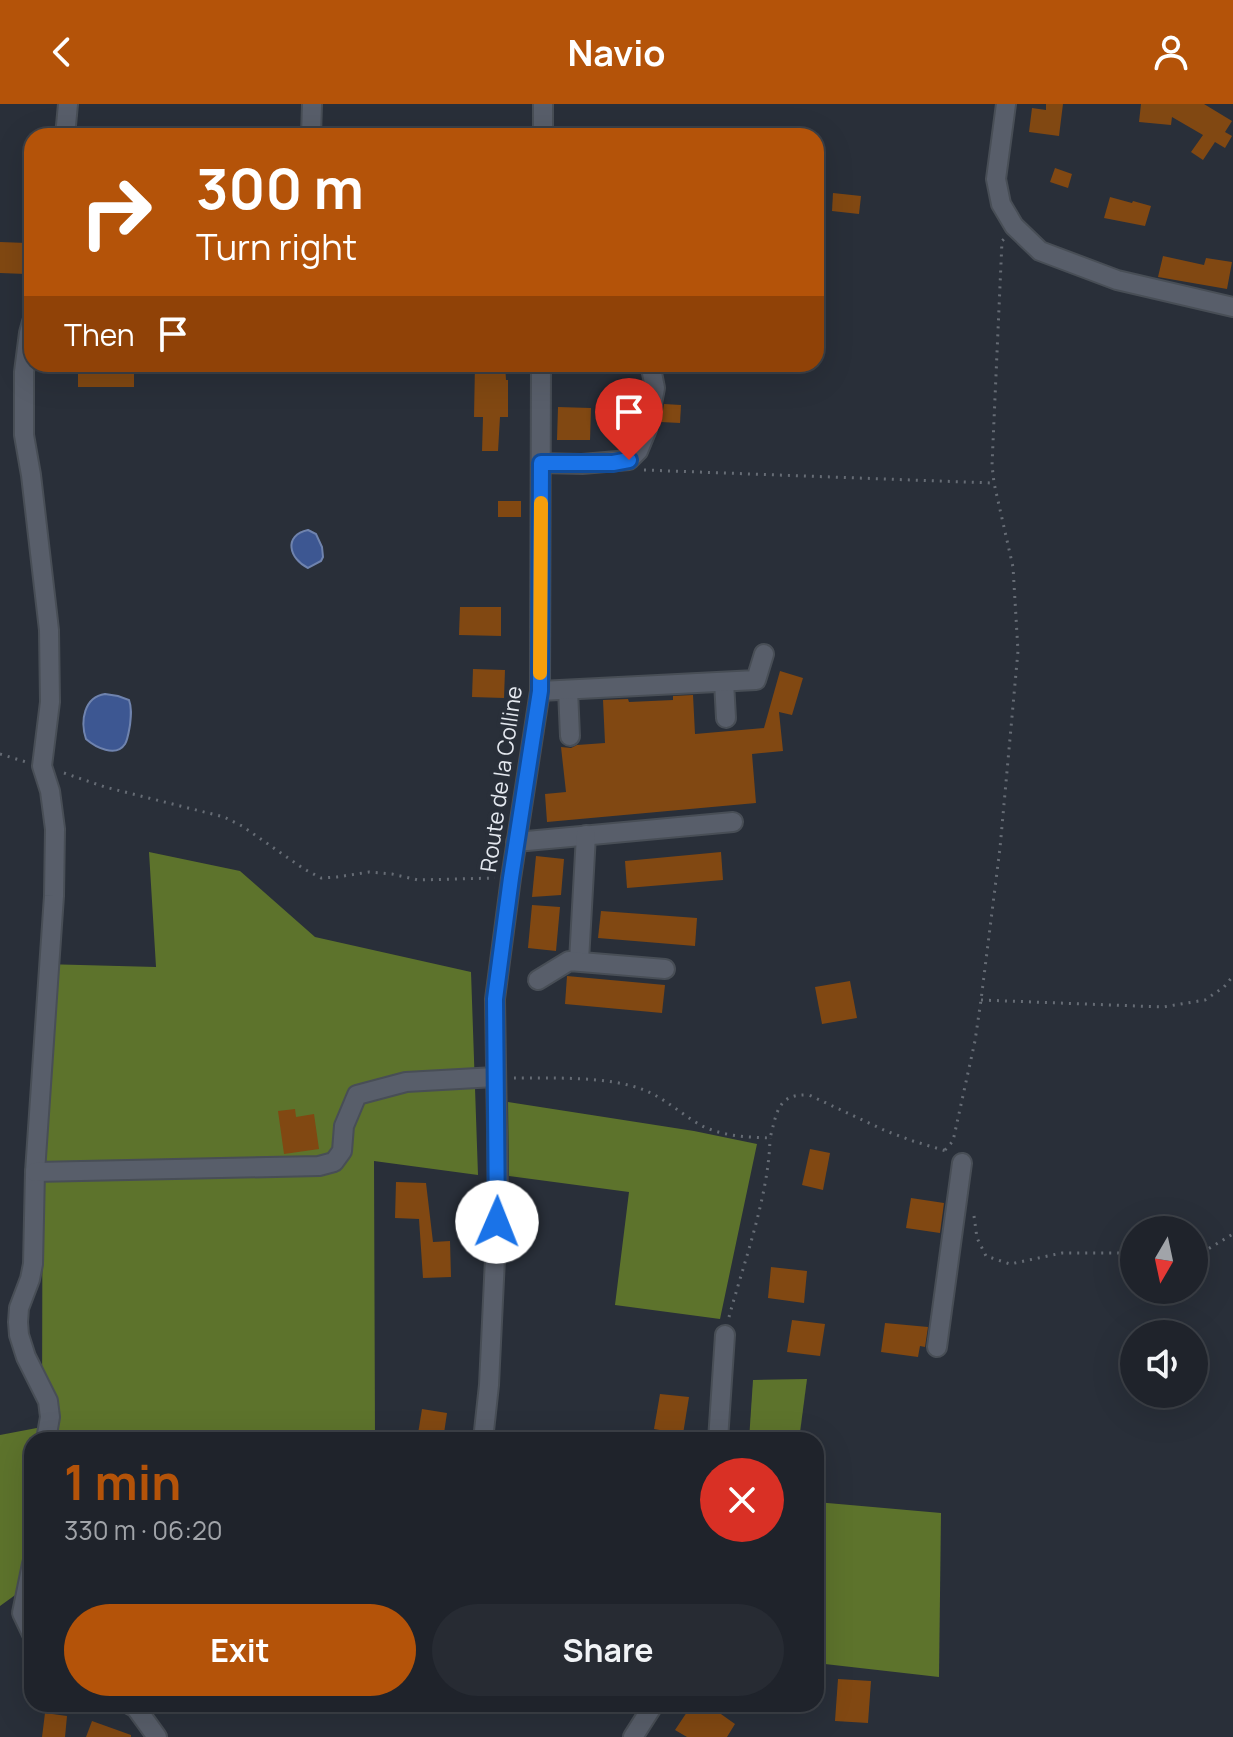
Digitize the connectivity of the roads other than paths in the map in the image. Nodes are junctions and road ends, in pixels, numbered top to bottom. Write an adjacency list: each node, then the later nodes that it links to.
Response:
1 (68, 104): 5 (street)
2 (312, 104): 6 (street)
3 (543, 104): 7 (street)
4 (1006, 104): 8 (street)
5 (66, 128)
6 (311, 128)
7 (543, 128)
8 (1233, 307)
9 (24, 372): 27 (street)
10 (541, 372): 12 (street, Route de la Colline)
11 (652, 372): 12 (street)
12 (541, 463): 16 (street, Route de la Colline)
13 (764, 654): 14 (street)
14 (724, 682): 15 (street); 17 (street)
15 (568, 690): 16 (street); 18 (street)
16 (540, 691): 21 (street, Route de la Colline)
17 (726, 718)
18 (570, 736)
19 (733, 822): 20 (street)
20 (586, 835): 21 (street); 22 (street)
21 (516, 842): 25 (street, Route de la Colline)
22 (579, 961): 23 (street); 24 (street)
23 (665, 969)
24 (538, 980)
25 (495, 1077): 27 (street); 31 (street, Route de la Colline)
26 (962, 1163): 29 (street)
27 (35, 1172): 30 (street)
28 (725, 1335): 32 (street)
29 (937, 1347)
30 (47, 1432)
31 (484, 1432)
32 (719, 1432)
33 (139, 1712): 35 (street)
34 (649, 1712): 36 (street)
35 (157, 1737)
36 (633, 1737)

